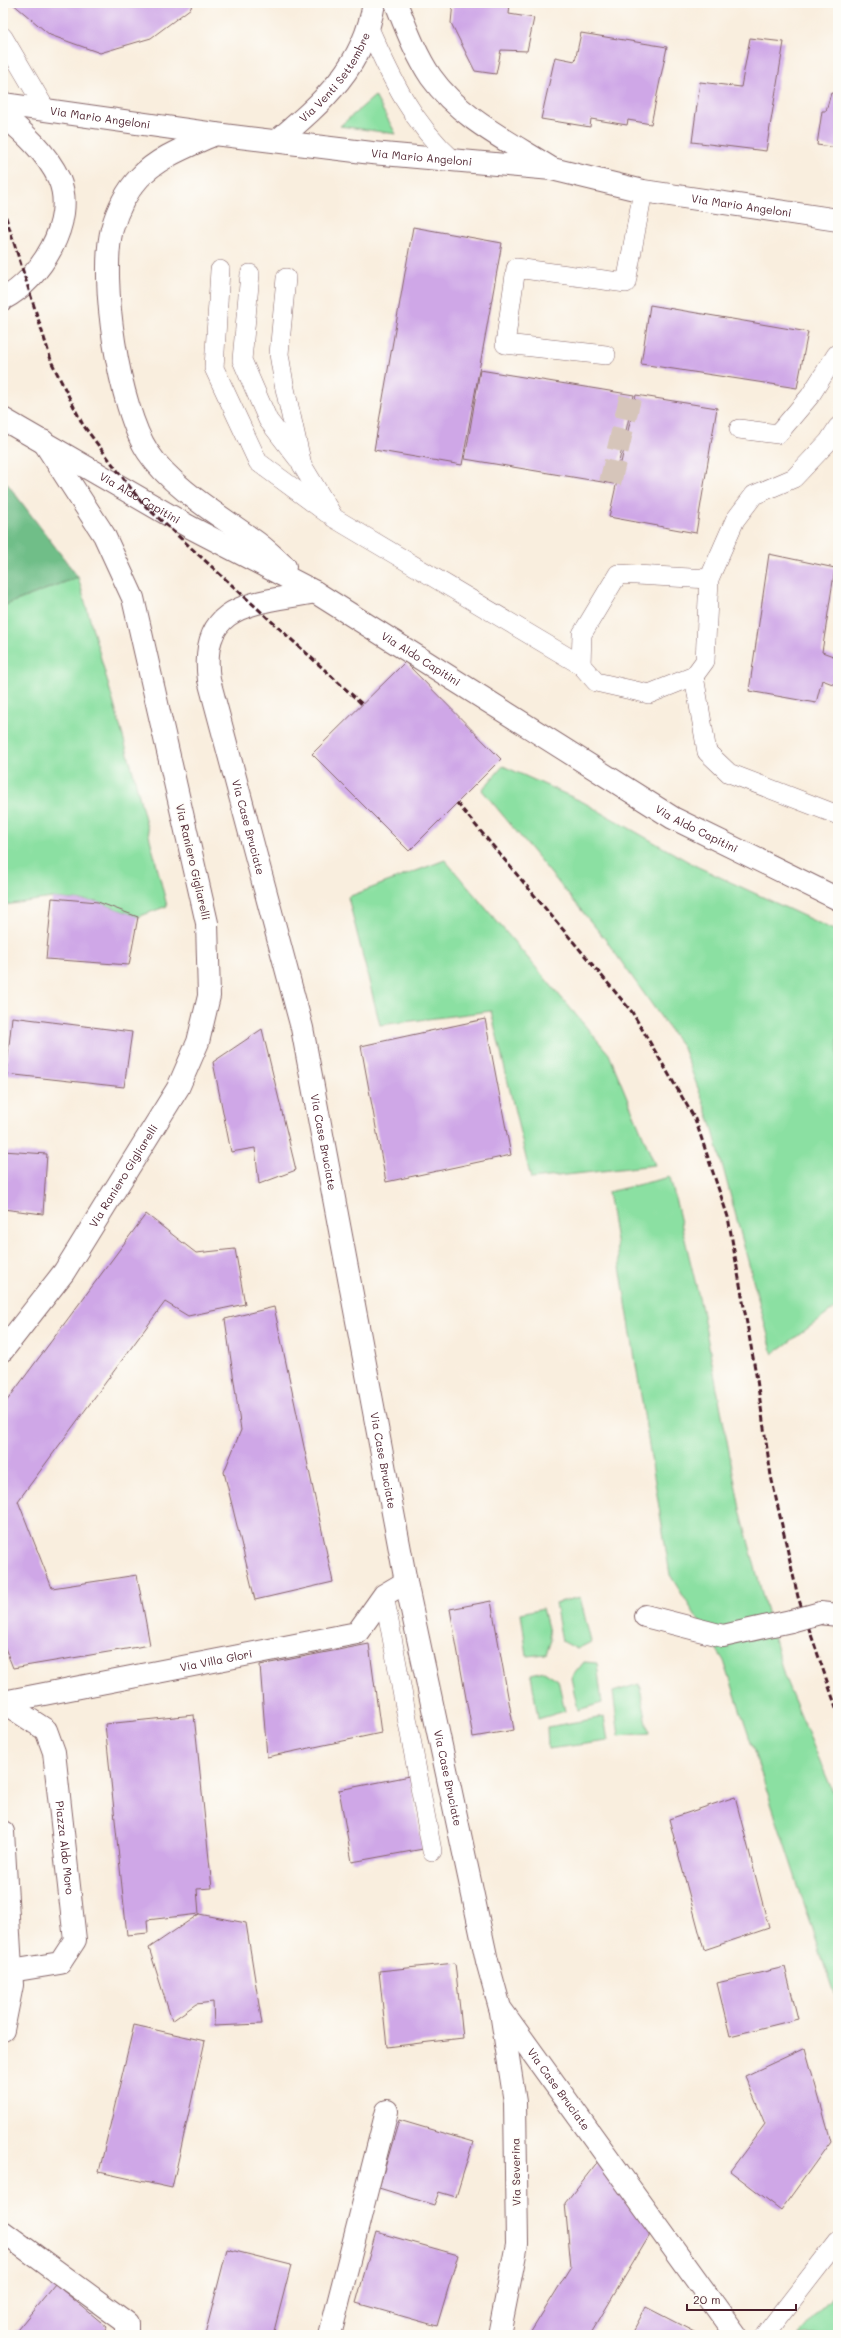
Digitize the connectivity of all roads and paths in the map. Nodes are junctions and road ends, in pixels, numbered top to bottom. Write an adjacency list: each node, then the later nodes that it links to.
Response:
1 (374, 3): 3 (street, Via Venti Settembre)
2 (396, 3): 11 (street)
3 (369, 28): 9 (street, Via Venti Settembre); 10 (lane)
4 (3, 37): 6 (lane)
5 (3, 104): 6 (street, Via Mario Angeloni)
6 (46, 110): 8 (street, Via Mario Angeloni)
7 (3, 115): 17 (street)
8 (215, 134): 9 (street, Via Mario Angeloni); 27 (street)
9 (277, 141): 10 (street, Via Mario Angeloni)
10 (454, 160): 11 (street, Via Mario Angeloni)
11 (552, 169): 12 (street, Via Mario Angeloni)
12 (643, 191): 13 (street, Via Mario Angeloni); 18 (lane)
13 (838, 220)
14 (220, 270): 25 (lane)
15 (250, 274): 24 (lane)
16 (286, 278): 24 (lane)
17 (3, 299)
18 (606, 355)
19 (838, 356): 22 (lane)
20 (3, 419): 23 (street, Via Aldo Capitini)
21 (838, 427): 26 (lane)
22 (739, 429)
23 (43, 441): 27 (street, Via Aldo Capitini); 32 (street, Via Raniero Gigliarelli)
24 (302, 465): 25 (lane)
25 (334, 518): 28 (lane)
26 (709, 579): 28 (lane); 29 (lane)
27 (315, 592): 31 (street, Via Aldo Capitini); 33 (street, Via Case Bruciate)
28 (581, 665): 29 (lane)
29 (694, 676): 30 (lane)
30 (838, 815)
31 (838, 899)
32 (3, 1350)
33 (406, 1582): 34 (street, Via Villa Glori); 41 (street, Via Case Bruciate)
34 (384, 1595): 37 (street, Via Villa Glori); 39 (lane)
35 (829, 1614): 36 (street, bridge)
36 (645, 1616)
37 (3, 1702): 40 (street, Piazza Aldo Moro)
38 (3, 1832): 40 (street)
39 (432, 1852)
40 (11, 1971): 42 (street)
41 (500, 2008): 48 (street, Via Severina); 49 (street, Via Case Bruciate)
42 (3, 2030)
43 (387, 2111): 47 (street)
44 (3, 2232): 46 (street)
45 (838, 2241): 50 (lane)
46 (126, 2335)
47 (330, 2335)
48 (499, 2335)
49 (736, 2335)
50 (765, 2335)

